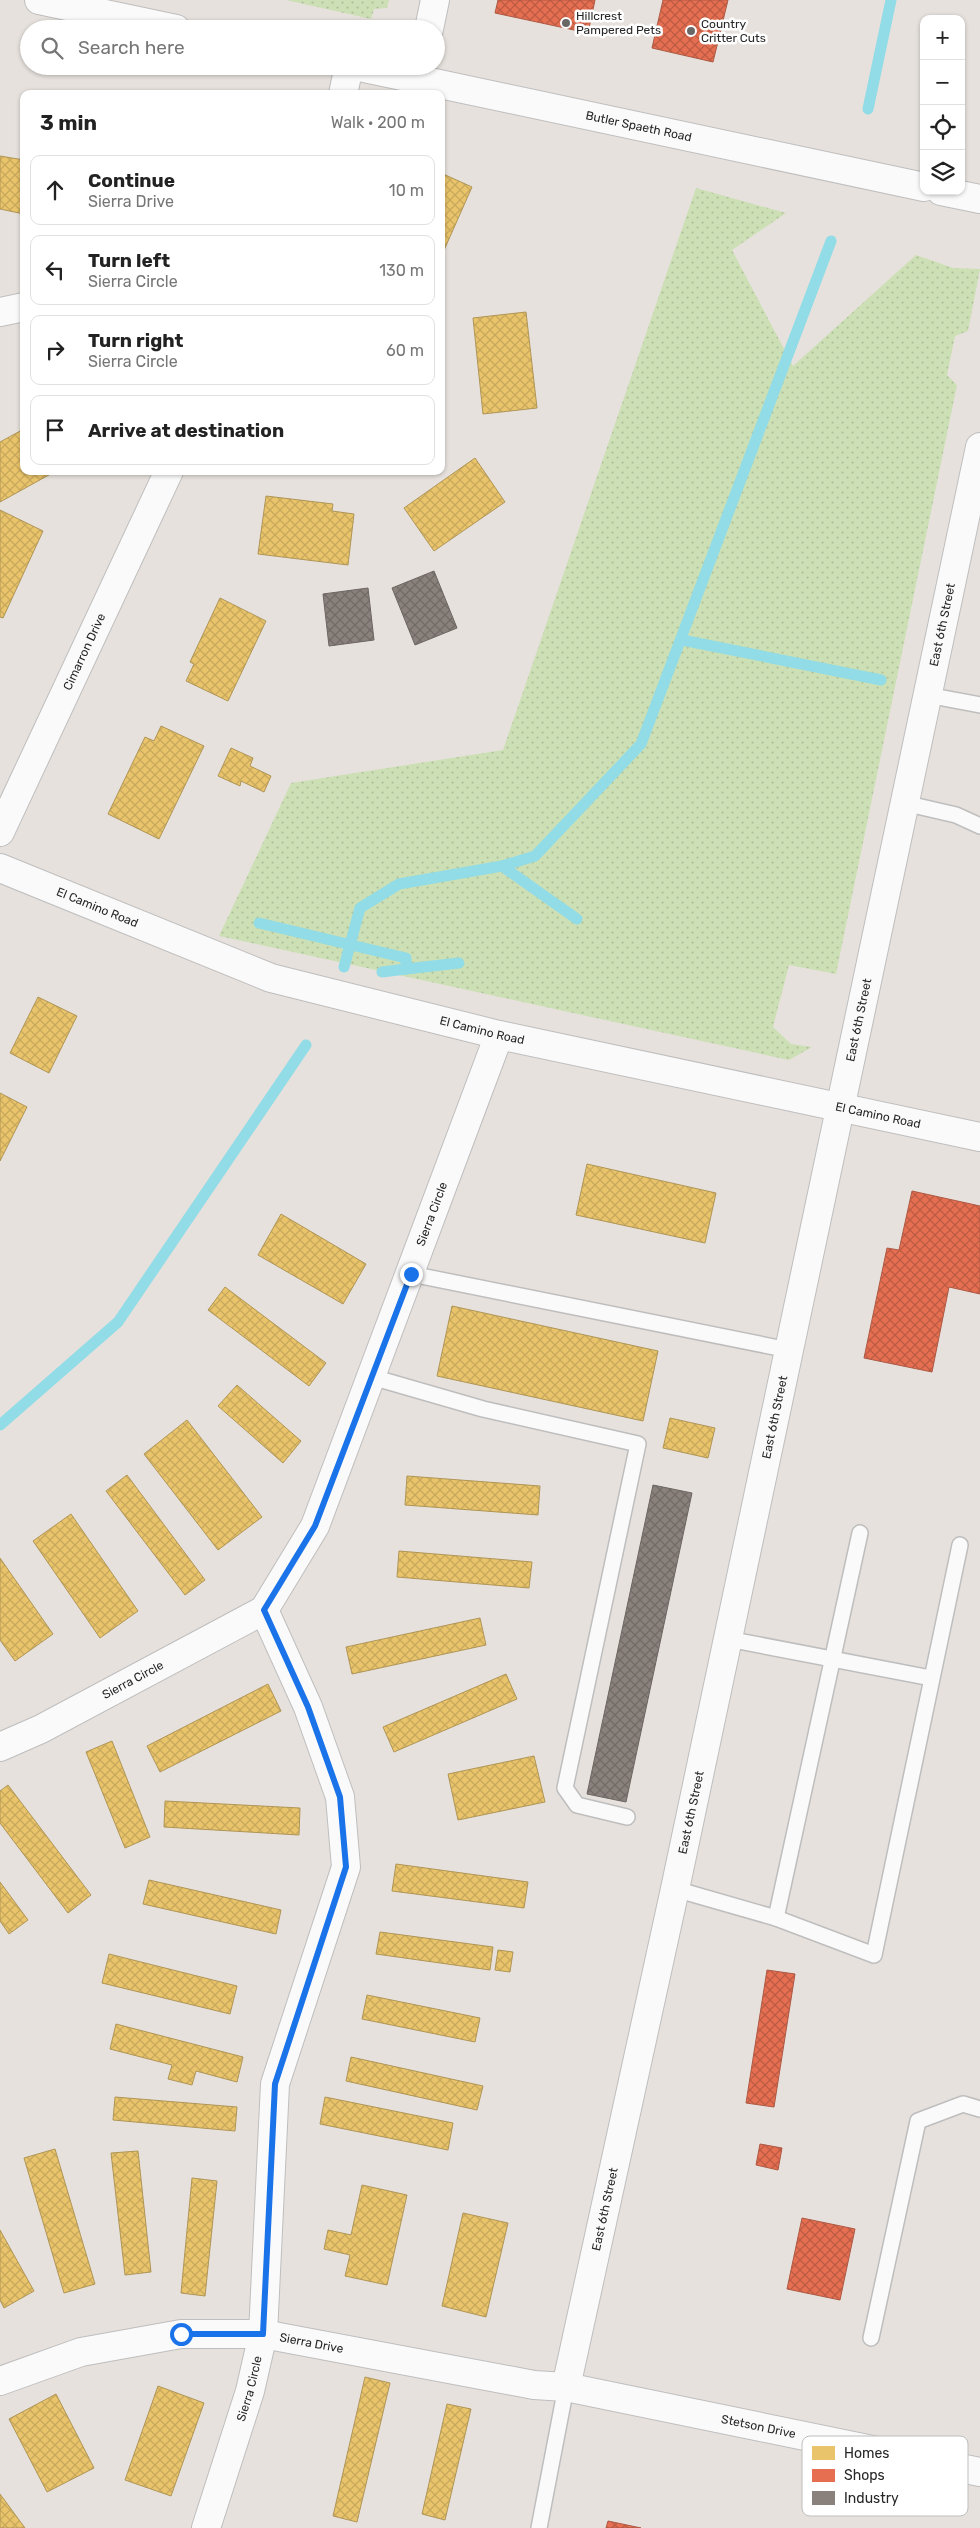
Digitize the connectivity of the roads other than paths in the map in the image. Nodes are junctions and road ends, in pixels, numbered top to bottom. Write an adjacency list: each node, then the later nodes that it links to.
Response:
1 (39, 0): 3 (street)
2 (435, 0): 4 (street)
3 (133, 20)
4 (431, 20)
5 (347, 75): 7 (street)
6 (427, 75): 8 (street, Butler Spaeth Road)
7 (344, 90)
8 (920, 187)
9 (958, 195): 10 (street)
10 (980, 200)
11 (20, 308): 12 (street)
12 (0, 312)
13 (980, 447): 15 (street, East 6th Street)
14 (167, 475): 19 (street, Cimarron Drive)
15 (926, 695): 16 (lane); 17 (street, East 6th Street)
16 (980, 705)
17 (904, 803): 18 (lane); 22 (street, East 6th Street)
18 (980, 826)
19 (0, 832)
20 (0, 868): 21 (street, El Camino Road)
21 (499, 1035): 22 (street, El Camino Road); 24 (street, Sierra Circle)
22 (841, 1108): 23 (street, El Camino Road); 25 (street, East 6th Street)
23 (980, 1137)
24 (411, 1274): 25 (lane); 26 (street, Sierra Circle)
25 (789, 1350): 30 (street, East 6th Street)
26 (372, 1377): 29 (street, Sierra Circle); 34 (lane)
27 (860, 1533): 31 (lane)
28 (960, 1545): 32 (lane)
29 (264, 1610): 33 (street, Sierra Circle); 38 (street, Sierra Circle)
30 (728, 1639): 31 (lane); 35 (street, East 6th Street)
31 (832, 1659): 32 (lane); 36 (lane)
32 (932, 1678): 36 (lane)
33 (0, 1747)
34 (627, 1817)
35 (676, 1889): 36 (lane); 41 (street, East 6th Street)
36 (776, 1918)
37 (980, 2109): 39 (lane)
38 (263, 2334): 40 (street, Sierra Drive); 41 (street, Sierra Drive); 43 (street, Sierra Circle)
39 (871, 2338)
40 (0, 2381)
41 (566, 2386): 42 (street, Stetson Drive); 44 (lane)
42 (807, 2436)
43 (206, 2528)
44 (538, 2528)

